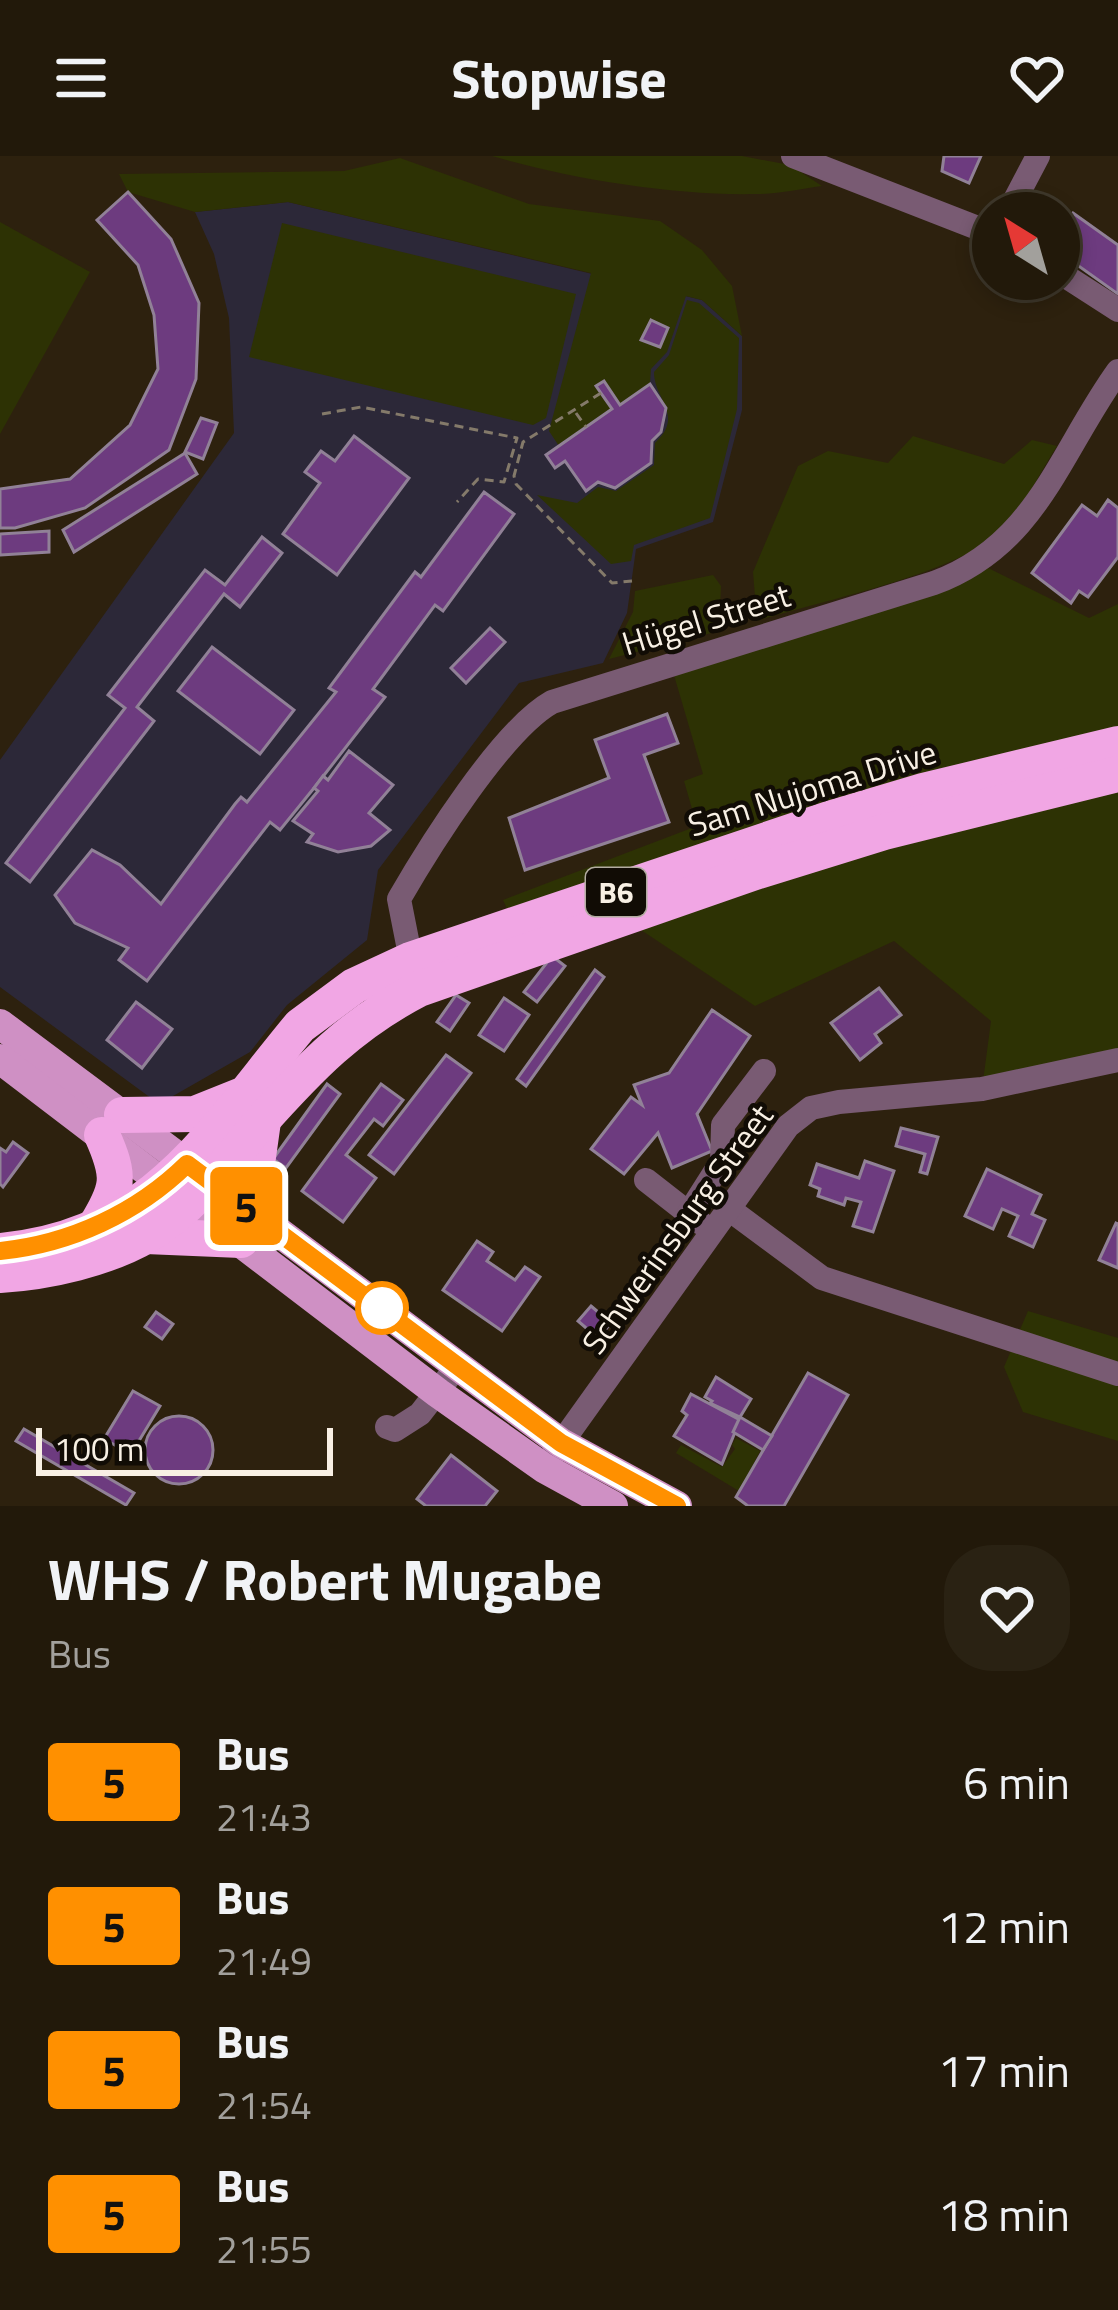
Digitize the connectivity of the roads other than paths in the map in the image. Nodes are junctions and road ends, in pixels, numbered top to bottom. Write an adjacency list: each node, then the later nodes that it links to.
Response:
1 (793, 156): 4 (street)
2 (1038, 156): 3 (street)
3 (1019, 192)
4 (972, 226)
5 (1080, 286): 6 (street)
6 (1118, 310)
7 (1118, 371): 10 (street, Hügel Street)
8 (1118, 744): 10 (highway, Sam Nujoma Drive / B6)
9 (1118, 774): 10 (highway, Sam Nujoma Drive / B6)
10 (415, 975): 15 (highway, Sam Nujoma Drive / B6)
11 (0, 1024): 16 (main road)
12 (0, 1058): 16 (main road)
13 (1118, 1060): 19 (street, Schwerinsburg Street)
14 (764, 1071): 20 (street)
15 (253, 1107): 16 (highway); 18 (highway, Sam Nujoma Drive / B6); 22 (highway)
16 (112, 1125): 18 (main road); 21 (highway)
17 (646, 1180): 20 (street)
18 (188, 1183): 21 (highway, Sam Nujoma Drive / B6); 22 (main road); 24 (highway, Sam Nujoma Drive / B6)
19 (729, 1209): 23 (street, Schwerinsburg Street); 28 (street)
20 (689, 1214): 23 (street)
21 (95, 1227): 25 (highway, Sam Nujoma Drive / B6)
22 (250, 1228): 24 (highway); 27 (main road); 29 (main road)
23 (712, 1232): 31 (street, Schwerinsburg Street)
24 (146, 1236): 26 (highway, Sam Nujoma Drive / B6)
25 (0, 1251)
26 (0, 1275)
27 (458, 1365): 29 (street); 31 (main road)
28 (1118, 1374)
29 (438, 1393): 30 (street); 31 (main road)
30 (386, 1426)
31 (553, 1456): 32 (main road); 33 (main road)
32 (614, 1506)
33 (677, 1506)

